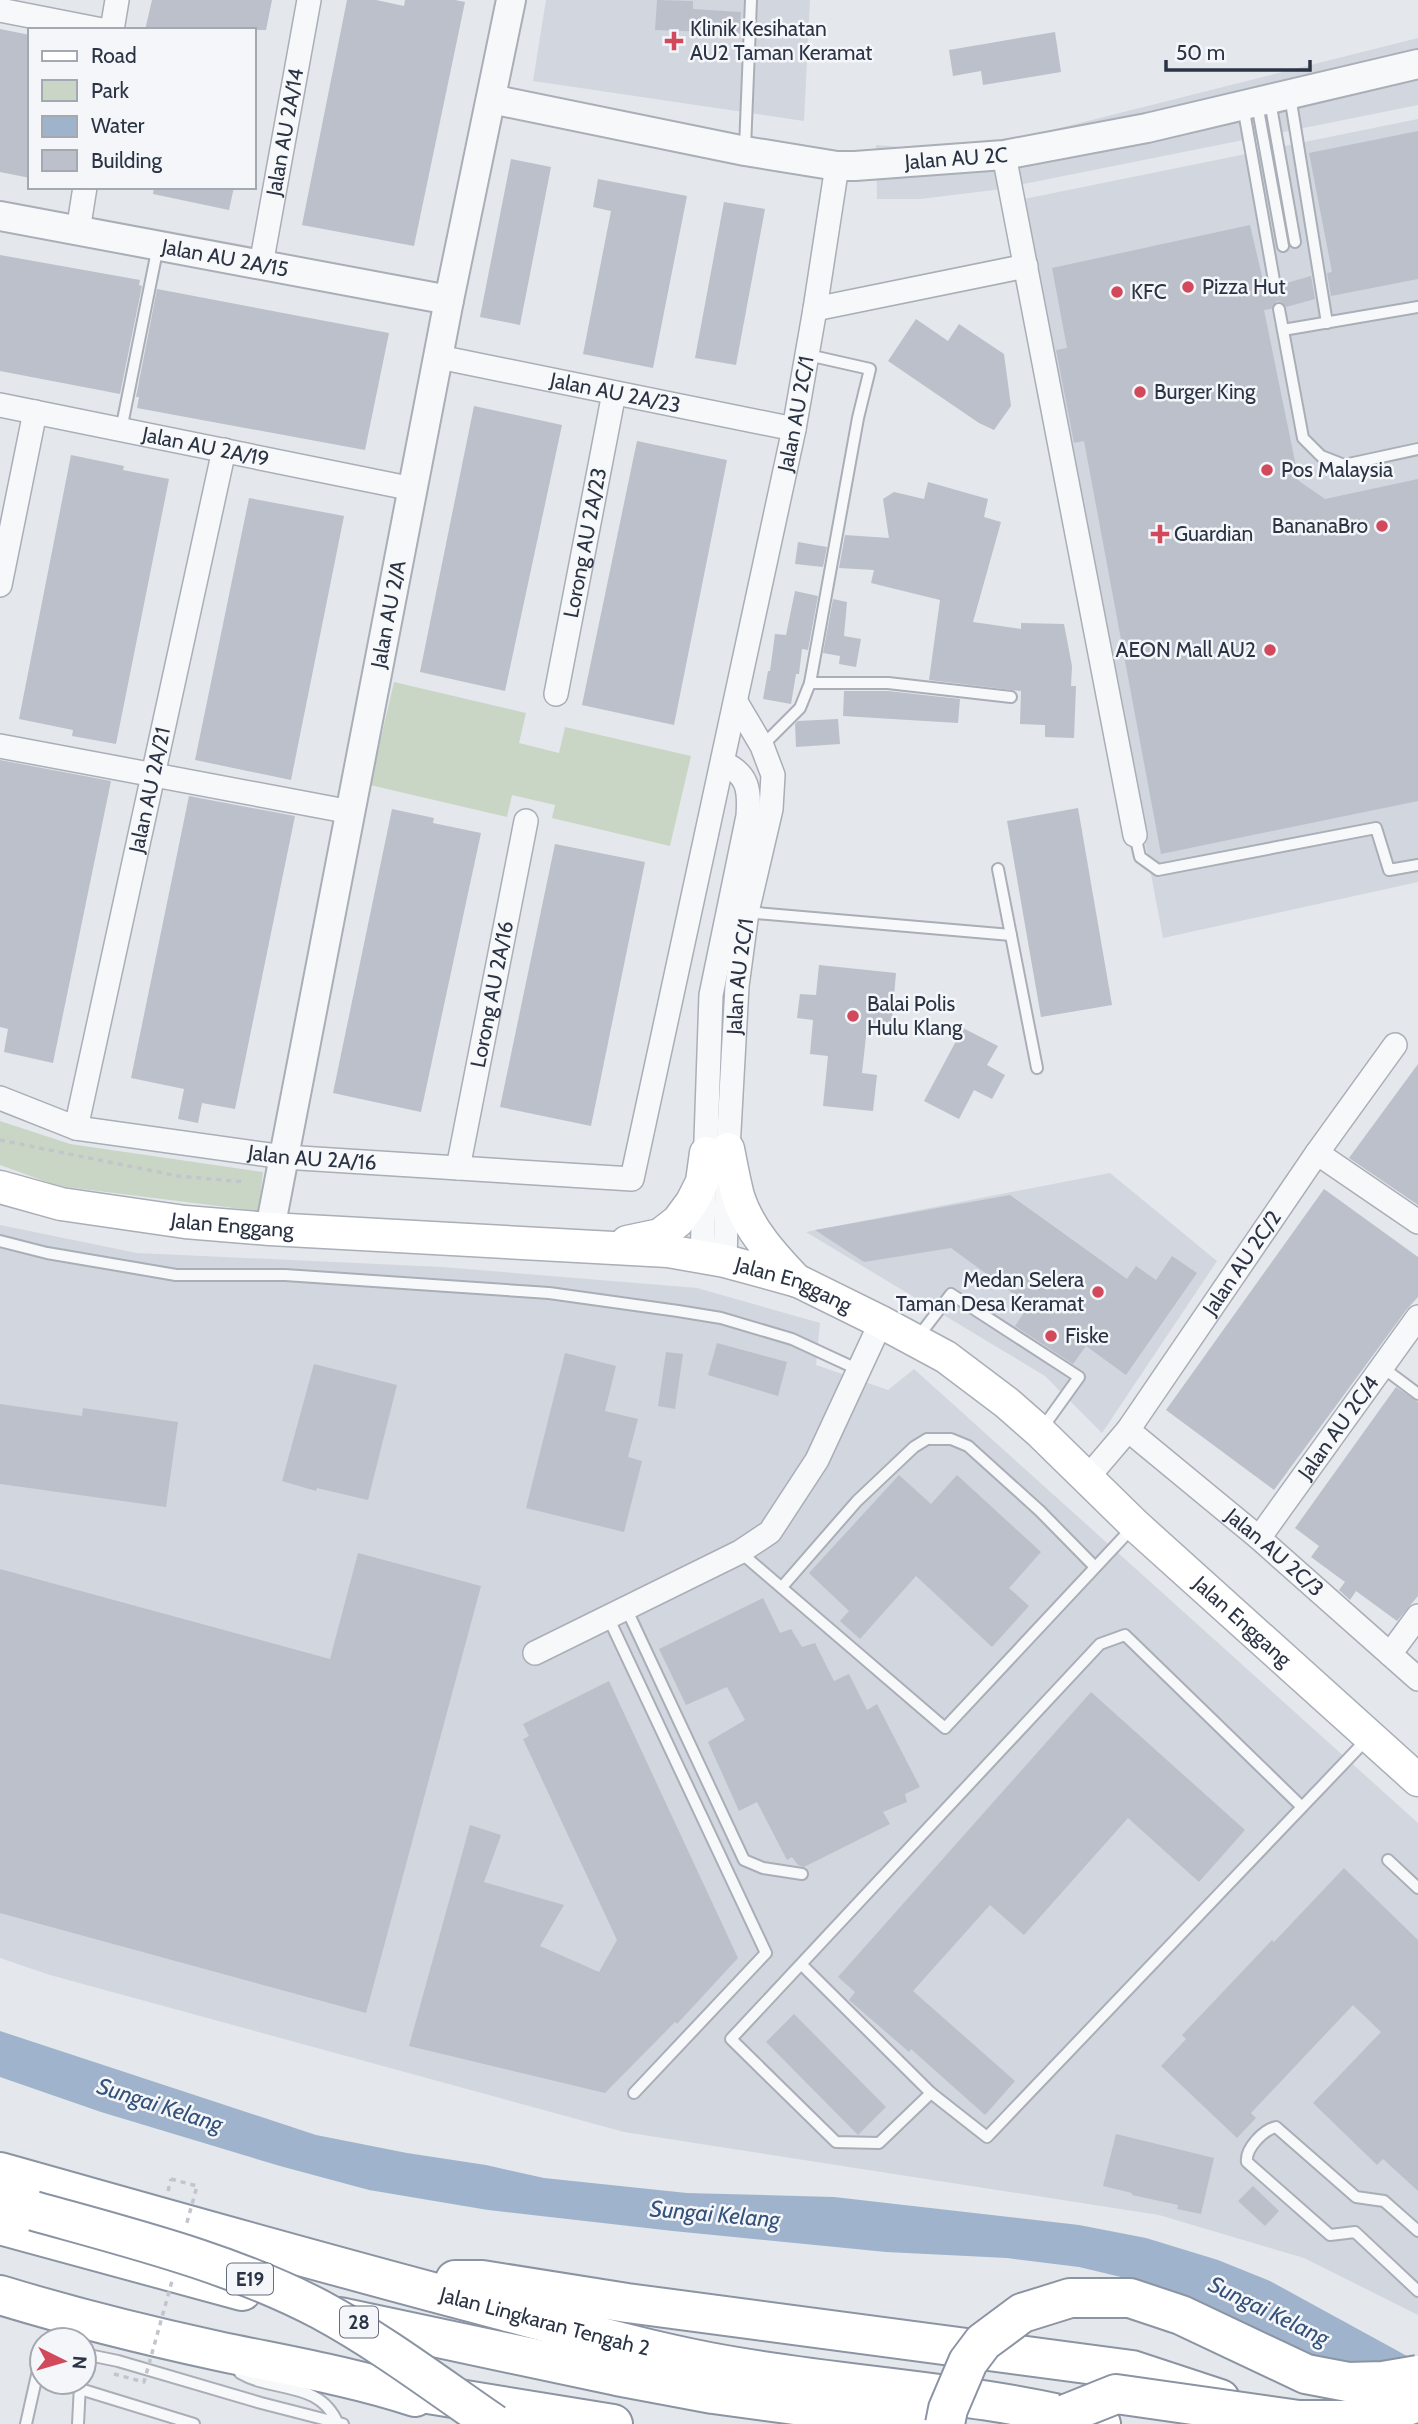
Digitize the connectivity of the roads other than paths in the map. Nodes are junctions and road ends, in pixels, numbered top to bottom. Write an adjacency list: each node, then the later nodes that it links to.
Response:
1 (117, 0): 7 (street)
2 (309, 0): 20 (street, Jalan AU 2A/14)
3 (511, 0): 9 (street, Jalan AU 2/A)
4 (751, 0): 11 (lane)
5 (0, 9): 6 (street)
6 (92, 28)
7 (112, 28)
8 (1418, 64): 10 (street, Jalan AU 2C)
9 (491, 99): 11 (street, Jalan AU 2C); 23 (street, Jalan AU 2/A)
10 (1265, 100): 12 (street, Jalan AU 2C); 17 (lane); 19 (lane); 22 (lane); 27 (lane)
11 (745, 151): 13 (street, Jalan AU 2C)
12 (1004, 155): 13 (street, Jalan AU 2C); 21 (street)
13 (837, 166): 25 (street, Jalan AU 2C/1)
14 (85, 189): 16 (street)
15 (0, 216): 16 (street, Jalan AU 2A/15)
16 (78, 231): 18 (street, Jalan AU 2A/15)
17 (1295, 242)
18 (158, 246): 20 (street, Jalan AU 2A/15); 35 (lane)
19 (1283, 246)
20 (261, 265): 23 (street, Jalan AU 2A/15)
21 (1026, 267): 25 (street); 50 (street)
22 (1275, 286)
23 (449, 300): 30 (street, Jalan AU 2/A)
24 (1418, 307): 27 (lane)
25 (816, 309): 29 (street, Jalan AU 2C/1)
26 (1279, 309): 28 (lane)
27 (1327, 323): 28 (lane)
28 (1283, 330): 36 (lane)
29 (808, 355): 34 (street, Jalan AU 2C/1); 40 (lane)
30 (439, 357): 31 (street, Jalan AU 2A/23); 38 (street, Jalan AU 2/A)
31 (614, 393): 34 (street, Jalan AU 2A/23); 41 (street, Lorong AU 2A/23)
32 (0, 405): 33 (street, Jalan AU 2A/19)
33 (35, 412): 35 (street, Jalan AU 2A/19); 39 (street)
34 (794, 429): 43 (street, Jalan AU 2C/1)
35 (121, 430): 37 (street, Jalan AU 2A/19)
36 (1418, 449)
37 (224, 450): 38 (street, Jalan AU 2A/19); 47 (street, Jalan AU 2A/21)
38 (413, 489): 48 (street, Jalan AU 2/A)
39 (0, 585)
40 (810, 683): 42 (lane); 45 (lane)
41 (556, 694)
42 (1011, 697)
43 (736, 702): 45 (street, Jalan AU 2C/1); 46 (street, Jalan AU 2C/1)
44 (0, 746): 47 (street)
45 (762, 746): 53 (street, Jalan AU 2C/1)
46 (723, 763): 53 (street, Jalan AU 2C/1); 63 (street, Jalan AU 2C/1)
47 (153, 774): 48 (street); 58 (street, Jalan AU 2A/21)
48 (351, 812): 61 (street, Jalan AU 2/A)
49 (526, 821): 62 (street, Lorong AU 2A/16)
50 (1135, 835): 51 (lane)
51 (1418, 865)
52 (998, 869): 54 (lane)
53 (737, 912): 54 (lane); 59 (street, Jalan AU 2C/1)
54 (1011, 935): 56 (lane)
55 (1395, 1045): 60 (street, Jalan AU 2C/2)
56 (1037, 1068)
57 (0, 1098): 58 (street, Jalan AU 2A/16)
58 (76, 1128): 61 (street, Jalan AU 2A/16)
59 (717, 1151): 68 (main road); 69 (street, Jalan AU 2C/1); 70 (main road)
60 (1317, 1153): 65 (street); 77 (street, Jalan AU 2C/2)
61 (284, 1157): 62 (street, Jalan AU 2A/16); 66 (street, Jalan AU 2/A)
62 (458, 1168): 63 (street, Jalan AU 2A/16)
63 (632, 1179)
64 (0, 1187): 66 (main road, Jalan Enggang)
65 (1418, 1222)
66 (270, 1229): 68 (main road, Jalan Enggang)
67 (0, 1241): 75 (lane)
68 (595, 1248): 69 (main road, Jalan Enggang)
69 (713, 1258): 70 (main road, Jalan Enggang)
70 (797, 1282): 72 (main road, Jalan Enggang)
71 (1418, 1317): 74 (street, Jalan AU 2C/4)
72 (881, 1322): 73 (main road, Jalan Enggang); 75 (street)
73 (915, 1341): 78 (main road, Jalan Enggang); 78 (lane)
74 (1382, 1367): 76 (lane); 81 (street, Jalan AU 2C/4)
75 (859, 1370): 82 (street)
76 (1418, 1394)
77 (1128, 1430): 79 (street, Jalan AU 2C/2); 81 (street, Jalan AU 2C/3)
78 (1040, 1432): 79 (main road, Jalan Enggang)
79 (1088, 1478): 80 (main road, Jalan Enggang)
80 (1135, 1525): 83 (lane); 90 (main road, Jalan Enggang)
81 (1259, 1538): 88 (street, Jalan AU 2C/3)
82 (740, 1552): 84 (lane); 85 (street)
83 (1095, 1567): 84 (lane); 84 (lane)
84 (782, 1587)
85 (617, 1612): 87 (street); 94 (lane); 97 (lane)
86 (1418, 1616): 88 (street)
87 (535, 1653)
88 (1391, 1654): 89 (street, Jalan AU 2C/3)
89 (1418, 1679)
90 (1370, 1736): 91 (main road, Jalan Enggang); 92 (lane)
91 (1418, 1780)
92 (1301, 1806): 96 (lane); 98 (lane)
93 (1388, 1860): 95 (lane)
94 (802, 1874)
95 (1418, 1888)
96 (802, 1965): 98 (lane); 98 (lane)
97 (634, 2093)
98 (931, 2093)
99 (0, 2172): 103 (highway, Jalan Lingkaran Tengah 2 / 28)
100 (0, 2201): 121 (highway, E19, bridge)
101 (0, 2225): 108 (highway, Jalan Lingkaran Tengah 2 / 28)
102 (1418, 2231): 104 (lane)
103 (386, 2280): 108 (highway, Jalan Lingkaran Tengah 2 / 28); 109 (highway)
104 (1418, 2291)
105 (0, 2295): 106 (highway)
106 (197, 2346): 111 (highway); 120 (lane)
107 (98, 2357): 120 (lane)
108 (619, 2358): 116 (highway, Jalan Lingkaran Tengah 2 / 28); 123 (highway, Jalan Lingkaran Tengah 2 / 28)
109 (1132, 2371): 125 (highway); 126 (highway)
110 (1418, 2375): 124 (highway, bridge)
111 (386, 2387): 121 (highway); 122 (highway)
112 (98, 2391): 119 (lane)
113 (32, 2396): 117 (lane)
114 (79, 2396): 118 (lane)
115 (1418, 2402): 116 (highway, bridge)
116 (1084, 2419)
117 (26, 2424)
118 (78, 2424)
119 (194, 2424)
120 (340, 2424)
121 (494, 2424)
122 (613, 2424)
123 (937, 2424)
124 (945, 2424)
125 (1173, 2424)
126 (1276, 2424)

